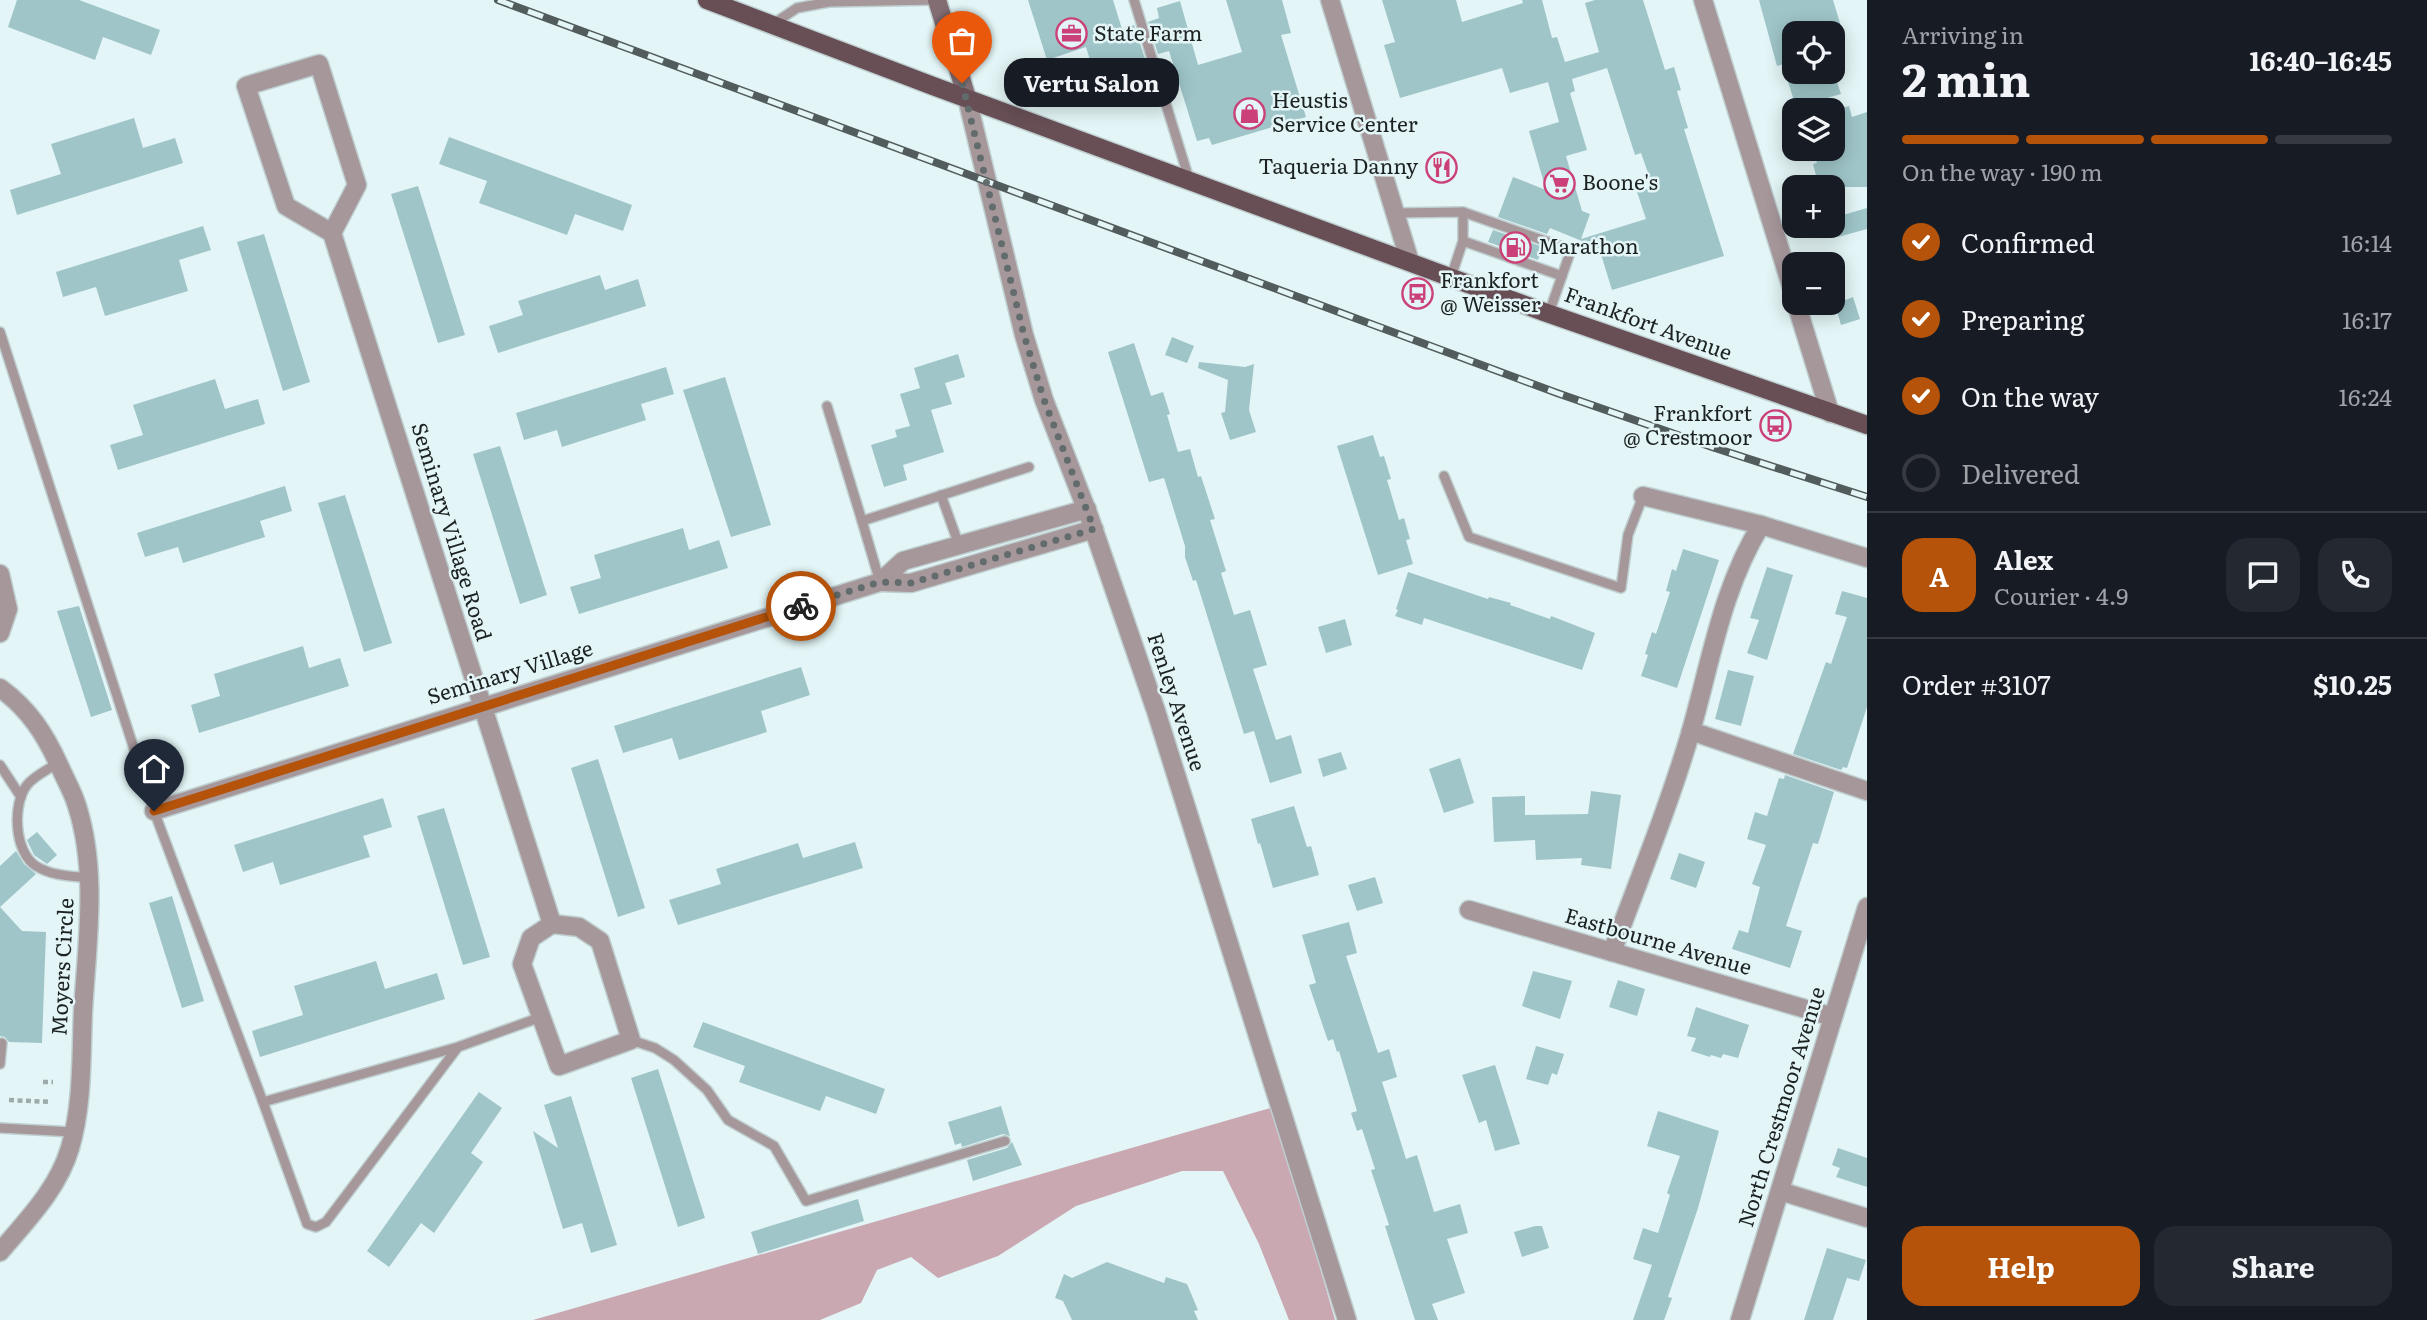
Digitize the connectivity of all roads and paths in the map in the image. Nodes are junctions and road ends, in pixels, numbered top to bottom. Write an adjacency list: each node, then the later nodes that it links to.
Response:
1 (707, 0): 6 (main road, Frankfort Avenue)
2 (937, 0): 6 (lane); 7 (main road)
3 (1133, 0): 8 (lane)
4 (1330, 0): 10 (street)
5 (1703, 0): 13 (street)
6 (773, 25): 7 (main road, Frankfort Avenue)
7 (967, 98): 8 (main road, Frankfort Avenue); 27 (street, Fenley Avenue)
8 (1189, 180): 14 (main road, Frankfort Avenue)
9 (1463, 212): 10 (lane); 12 (lane); 15 (lane)
10 (1395, 213): 14 (street)
11 (332, 233): 11 (street); 37 (street, Seminary Village Road)
12 (1463, 241): 15 (lane); 16 (lane)
13 (1782, 256)
14 (1410, 262): 16 (main road, Frankfort Avenue)
15 (1562, 276): 17 (lane)
16 (1451, 277): 17 (main road, Frankfort Avenue)
17 (1549, 313): 21 (main road, Frankfort Avenue)
18 (1800, 315): 21 (street)
19 (0, 332): 43 (lane)
20 (827, 406): 28 (lane)
21 (1830, 413): 22 (main road, Frankfort Avenue)
22 (1867, 425)
23 (1029, 467): 25 (lane)
24 (1444, 476): 26 (lane)
25 (942, 495): 28 (lane); 31 (lane)
26 (1643, 496): 29 (street)
27 (1087, 509): 30 (street, Fenley Avenue); 31 (street, Seminary Village)
28 (862, 521): 34 (lane)
29 (1761, 525): 32 (street); 38 (street)
30 (1094, 529): 34 (street, Seminary Village); 66 (street, Fenley Avenue)
31 (959, 545): 34 (street, Seminary Village)
32 (1867, 558)
33 (0, 573): 35 (street)
34 (880, 582): 37 (street, Seminary Village)
35 (0, 633)
36 (0, 688): 39 (street, Moyers Circle)
37 (482, 706): 43 (street, Seminary Village); 47 (street, Seminary Village Road)
38 (1691, 731): 41 (street); 48 (street)
39 (58, 763): 42 (lane); 44 (street, Moyers Circle)
40 (0, 765): 42 (lane)
41 (1867, 791)
42 (21, 797): 44 (lane)
43 (154, 811): 59 (lane)
44 (89, 878): 61 (street, Moyers Circle)
45 (1867, 907): 50 (street, North Crestmoor Avenue)
46 (1469, 910): 48 (street, Eastbourne Avenue)
47 (552, 924): 49 (street); 51 (street)
48 (1612, 952): 50 (street, Eastbourne Avenue)
49 (541, 1017): 51 (street); 53 (lane)
50 (1833, 1017): 63 (street, North Crestmoor Avenue)
51 (631, 1040): 62 (lane)
52 (2, 1043): 54 (lane)
53 (458, 1047): 59 (lane); 59 (lane)
54 (0, 1064)
55 (43, 1082): 56 (path)
56 (53, 1082)
57 (9, 1100): 58 (path)
58 (51, 1102)
59 (262, 1102)
60 (0, 1128): 61 (lane)
61 (73, 1132): 65 (street, Moyers Circle)
62 (1005, 1141)
63 (1780, 1191): 64 (street); 67 (street, North Crestmoor Avenue)
64 (1867, 1218)
65 (0, 1252)
66 (1347, 1320)
67 (1740, 1320)

